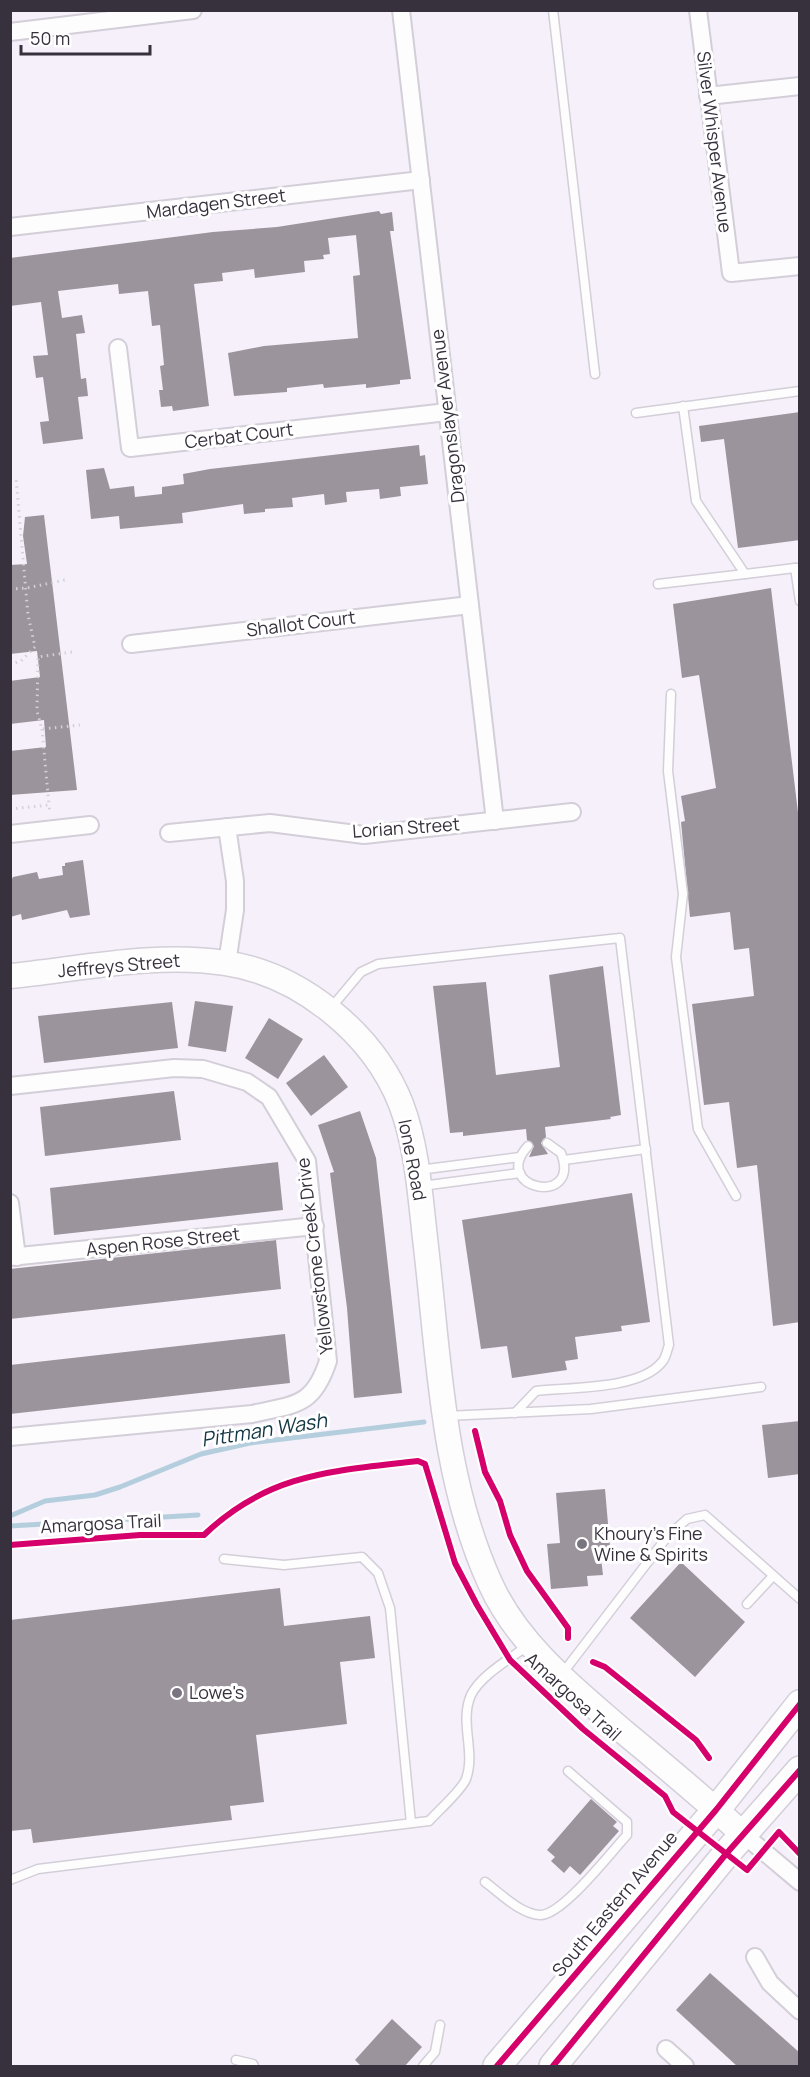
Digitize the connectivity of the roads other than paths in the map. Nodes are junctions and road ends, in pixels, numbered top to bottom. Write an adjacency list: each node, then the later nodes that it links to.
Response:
1 (193, 10): 5 (street)
2 (401, 10): 8 (street, Dragonslayer Avenue)
3 (553, 10): 12 (lane)
4 (698, 10): 7 (street, Silver Whisper Avenue)
5 (10, 32)
6 (800, 86): 7 (street)
7 (708, 96): 10 (street, Silver Whisper Avenue)
8 (421, 180): 9 (street, Mardagen Street); 15 (street, Dragonslayer Avenue)
9 (10, 227)
10 (800, 266)
11 (118, 348): 15 (street, Cerbat Court)
12 (595, 374)
13 (800, 391): 14 (lane)
14 (683, 406): 16 (lane); 18 (lane)
15 (447, 412): 21 (street, Dragonslayer Avenue)
16 (636, 413)
17 (797, 568): 18 (lane); 20 (lane)
18 (745, 574): 19 (lane)
19 (657, 585)
20 (800, 601)
21 (470, 605): 22 (street, Shallot Court); 25 (street, Dragonslayer Avenue)
22 (131, 644)
23 (671, 694): 41 (lane)
24 (572, 812): 25 (street, Lorian Street)
25 (495, 821): 27 (street, Lorian Street)
26 (90, 825): 29 (street)
27 (227, 826): 28 (street, Lorian Street); 30 (street)
28 (169, 833)
29 (10, 834)
30 (227, 963): 31 (street, Jeffreys Street); 32 (street, Ione Road)
31 (10, 976)
32 (330, 1010): 36 (lane); 40 (street, Ione Road)
33 (10, 1086): 43 (street, Yellowstone Creek Drive)
34 (547, 1143): 38 (lane)
35 (528, 1146): 37 (lane)
36 (646, 1149): 38 (lane); 46 (lane)
37 (520, 1157): 39 (lane); 40 (lane)
38 (564, 1160): 39 (lane)
39 (520, 1173): 40 (lane)
40 (418, 1179): 47 (street, Ione Road)
41 (736, 1196)
42 (10, 1203): 44 (street)
43 (315, 1227): 44 (street, Aspen Rose Street); 48 (street, Yellowstone Creek Drive)
44 (14, 1257)
45 (761, 1387): 46 (lane)
46 (515, 1413): 47 (lane)
47 (446, 1416): 53 (street, Ione Road)
48 (10, 1437)
49 (224, 1559): 59 (lane)
50 (773, 1576): 51 (lane); 52 (lane); 54 (lane)
51 (800, 1599)
52 (747, 1604)
53 (530, 1644): 54 (street, Ione Road); 59 (lane)
54 (559, 1677): 58 (street, Ione Road)
55 (800, 1704): 58 (main road, South Eastern Avenue)
56 (800, 1770): 60 (main road)
57 (568, 1771): 62 (lane)
58 (716, 1810): 60 (street, Ione Road); 71 (main road, South Eastern Avenue)
59 (411, 1823): 61 (lane)
60 (742, 1834): 63 (street); 72 (main road)
61 (10, 1880)
62 (485, 1882)
63 (800, 1882)
64 (755, 1957): 65 (street)
65 (800, 2011)
66 (440, 2025): 70 (lane)
67 (666, 2049): 73 (street)
68 (236, 2060): 69 (lane)
69 (254, 2067)
70 (423, 2067)
71 (497, 2067)
72 (553, 2067)
73 (685, 2067)

